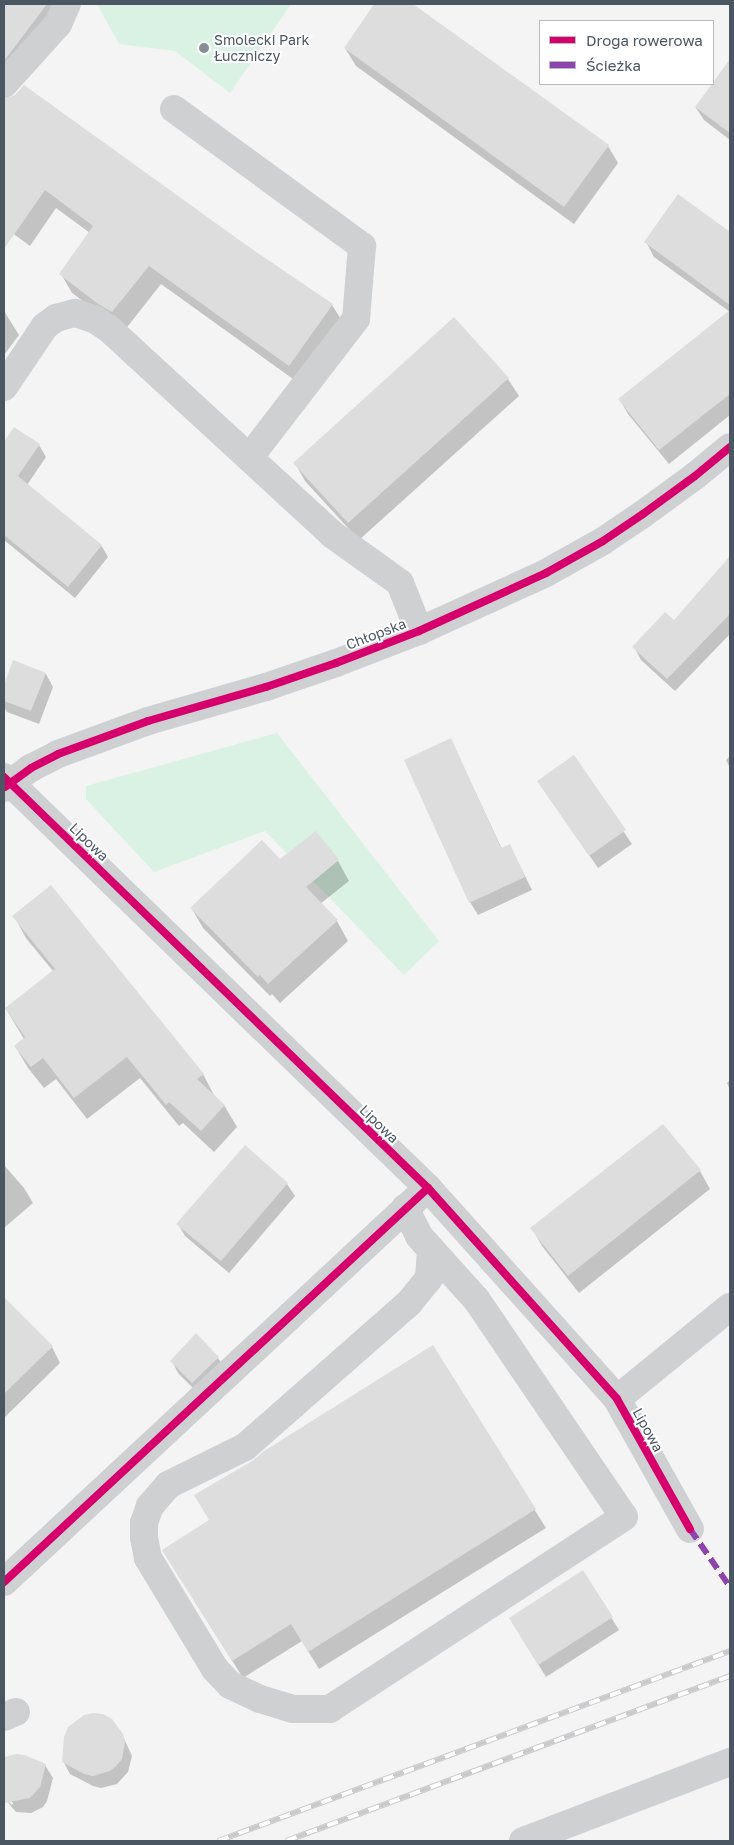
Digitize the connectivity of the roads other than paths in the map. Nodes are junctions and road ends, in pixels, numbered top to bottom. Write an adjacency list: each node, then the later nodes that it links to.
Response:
1 (67, 4): 2 (street)
2 (4, 84)
3 (174, 109): 6 (street)
4 (4, 386): 6 (street)
5 (730, 447): 7 (street, Chłopska)
6 (248, 458): 7 (street)
7 (419, 631): 8 (street, Chłopska)
8 (6, 783): 9 (street, Lipowa)
9 (428, 1188): 10 (street); 13 (street, Lipowa)
10 (405, 1208): 11 (street); 15 (street)
11 (431, 1250): 11 (street)
12 (730, 1307): 13 (street)
13 (616, 1399): 14 (street, Lipowa)
14 (690, 1529)
15 (4, 1582)
16 (730, 1762): 17 (street)
17 (523, 1841)

